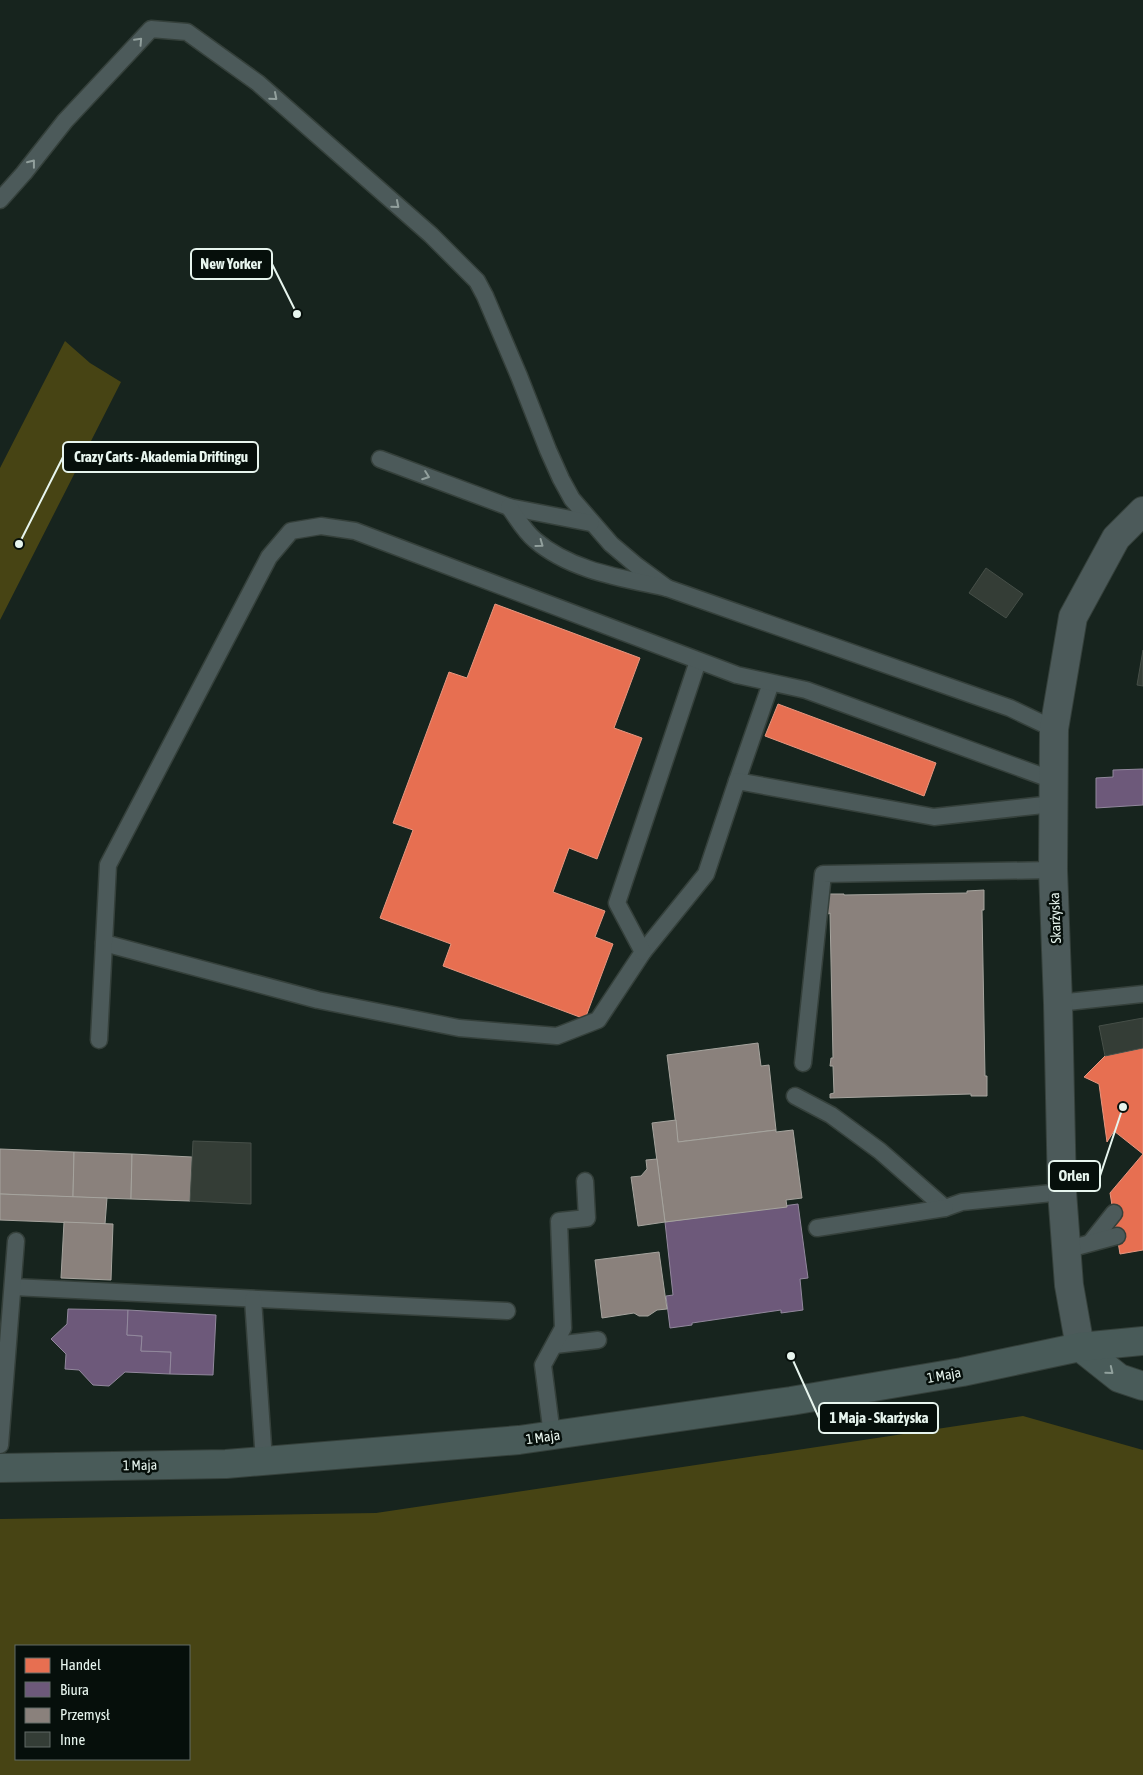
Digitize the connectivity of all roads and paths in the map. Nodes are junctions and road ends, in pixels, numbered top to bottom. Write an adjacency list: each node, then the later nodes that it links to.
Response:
1 (0, 200): 5 (lane, one-way to 5)
2 (380, 459): 3 (lane, one-way to 3)
3 (509, 507): 5 (lane); 6 (lane, one-way to 6)
4 (1143, 511): 9 (street, Skarżyska)
5 (591, 523): 6 (lane)
6 (667, 588): 9 (lane)
7 (698, 661): 8 (lane); 13 (lane); 14 (lane)
8 (771, 683): 10 (lane); 11 (lane)
9 (1054, 729): 11 (street, Skarżyska)
10 (737, 781): 11 (lane); 14 (lane)
11 (1053, 792): 12 (street, Skarżyska)
12 (1053, 870): 16 (street, Skarżyska); 18 (lane)
13 (104, 943): 14 (lane); 17 (lane)
14 (643, 952)
15 (1143, 994): 16 (lane)
16 (1058, 1003): 21 (street, Skarżyska)
17 (99, 1040)
18 (803, 1063)
19 (795, 1096): 22 (lane)
20 (585, 1181): 35 (lane)
21 (1062, 1192): 22 (lane); 28 (street, Skarżyska)
22 (945, 1208): 24 (lane)
23 (1114, 1213): 27 (lane)
24 (817, 1228)
25 (1117, 1236): 27 (lane)
26 (16, 1241): 29 (lane)
27 (1091, 1242): 28 (lane)
28 (1066, 1250): 36 (street, Skarżyska)
29 (13, 1287): 30 (lane); 39 (lane)
30 (253, 1299): 31 (lane); 40 (lane)
31 (507, 1311)
32 (1143, 1323): 36 (main road, 1 Maja)
33 (598, 1340): 35 (lane)
34 (1143, 1341): 36 (main road, 1 Maja)
35 (555, 1345): 38 (lane)
36 (1080, 1347): 37 (main road, one-way to 37); 38 (main road, 1 Maja)
37 (1143, 1386)
38 (552, 1435): 40 (main road, 1 Maja)
39 (0, 1444)
40 (264, 1461): 41 (main road, 1 Maja)
41 (0, 1468)

